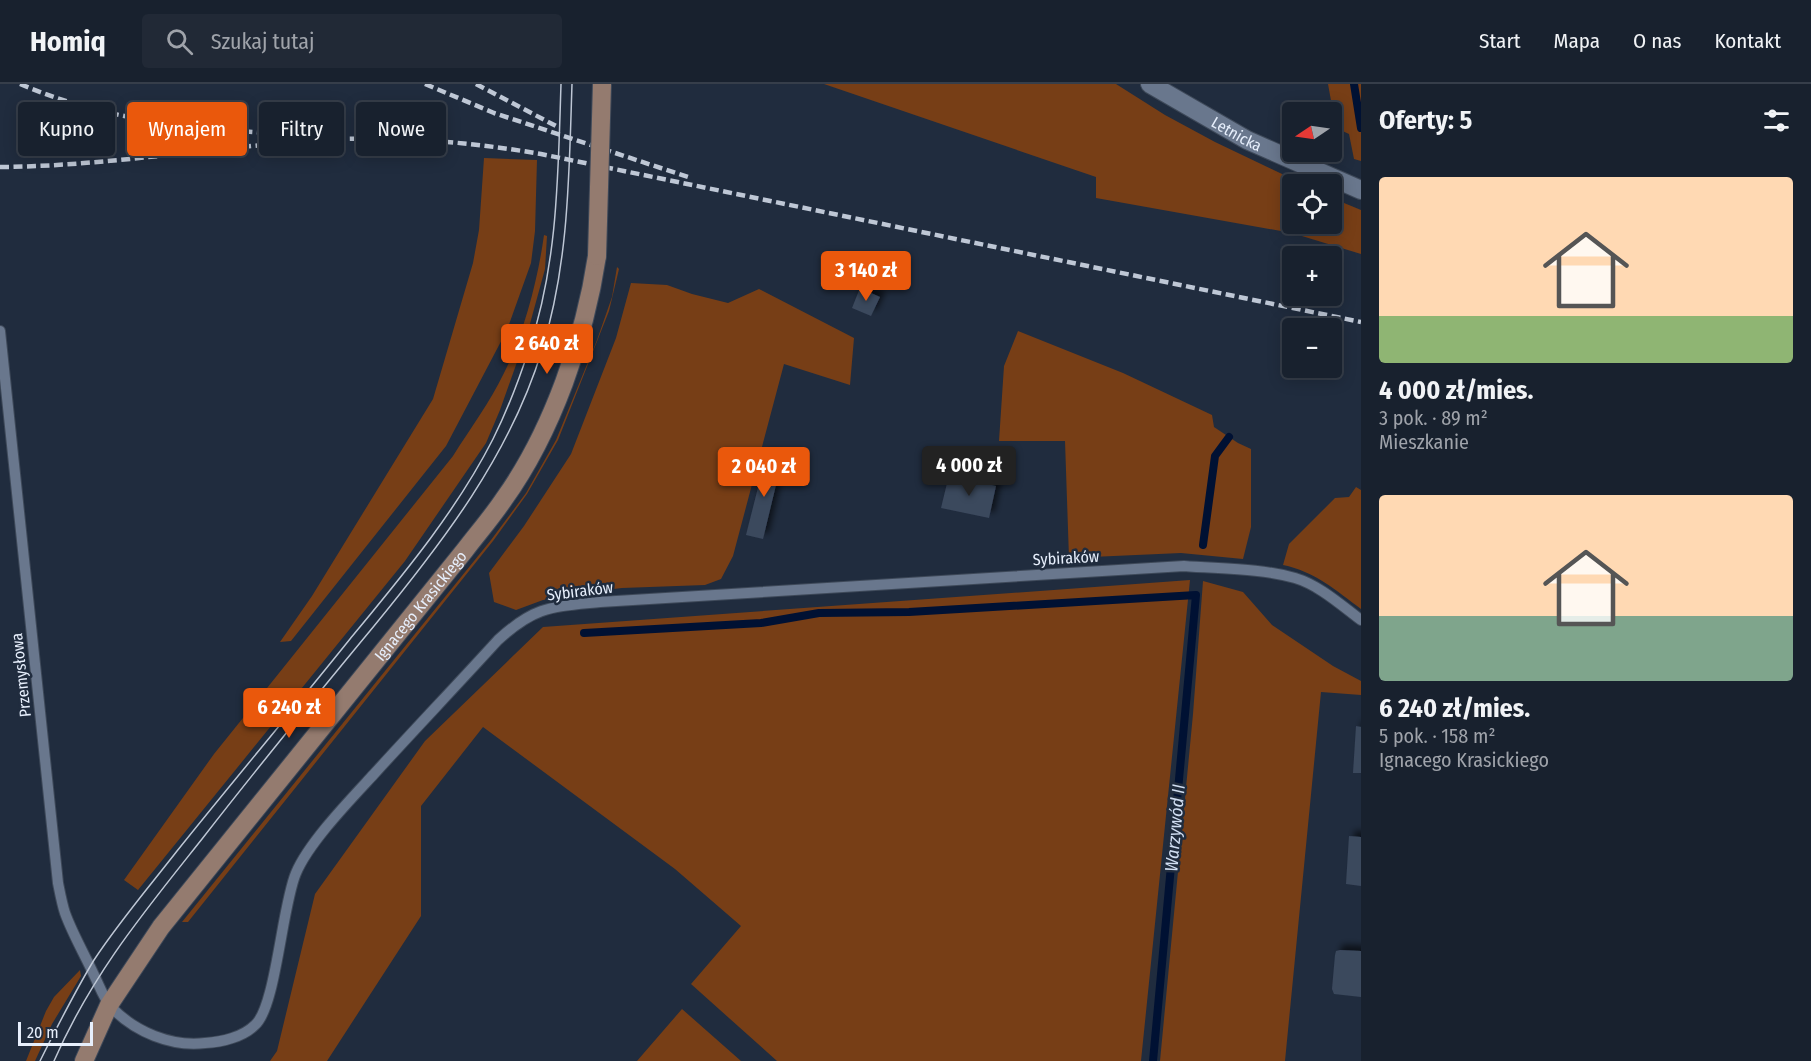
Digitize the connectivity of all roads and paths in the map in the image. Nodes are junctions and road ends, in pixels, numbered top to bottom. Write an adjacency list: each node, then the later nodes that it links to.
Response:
1 (602, 84): 6 (street, Ignacego Krasickiego, bridge)
2 (1150, 84): 3 (street, Letnicka)
3 (1361, 190)
4 (0, 331): 6 (lane, Przemysłowa)
5 (1361, 620): 6 (lane, Sybiraków)
6 (109, 1005): 7 (street, Ignacego Krasickiego)
7 (84, 1061)

